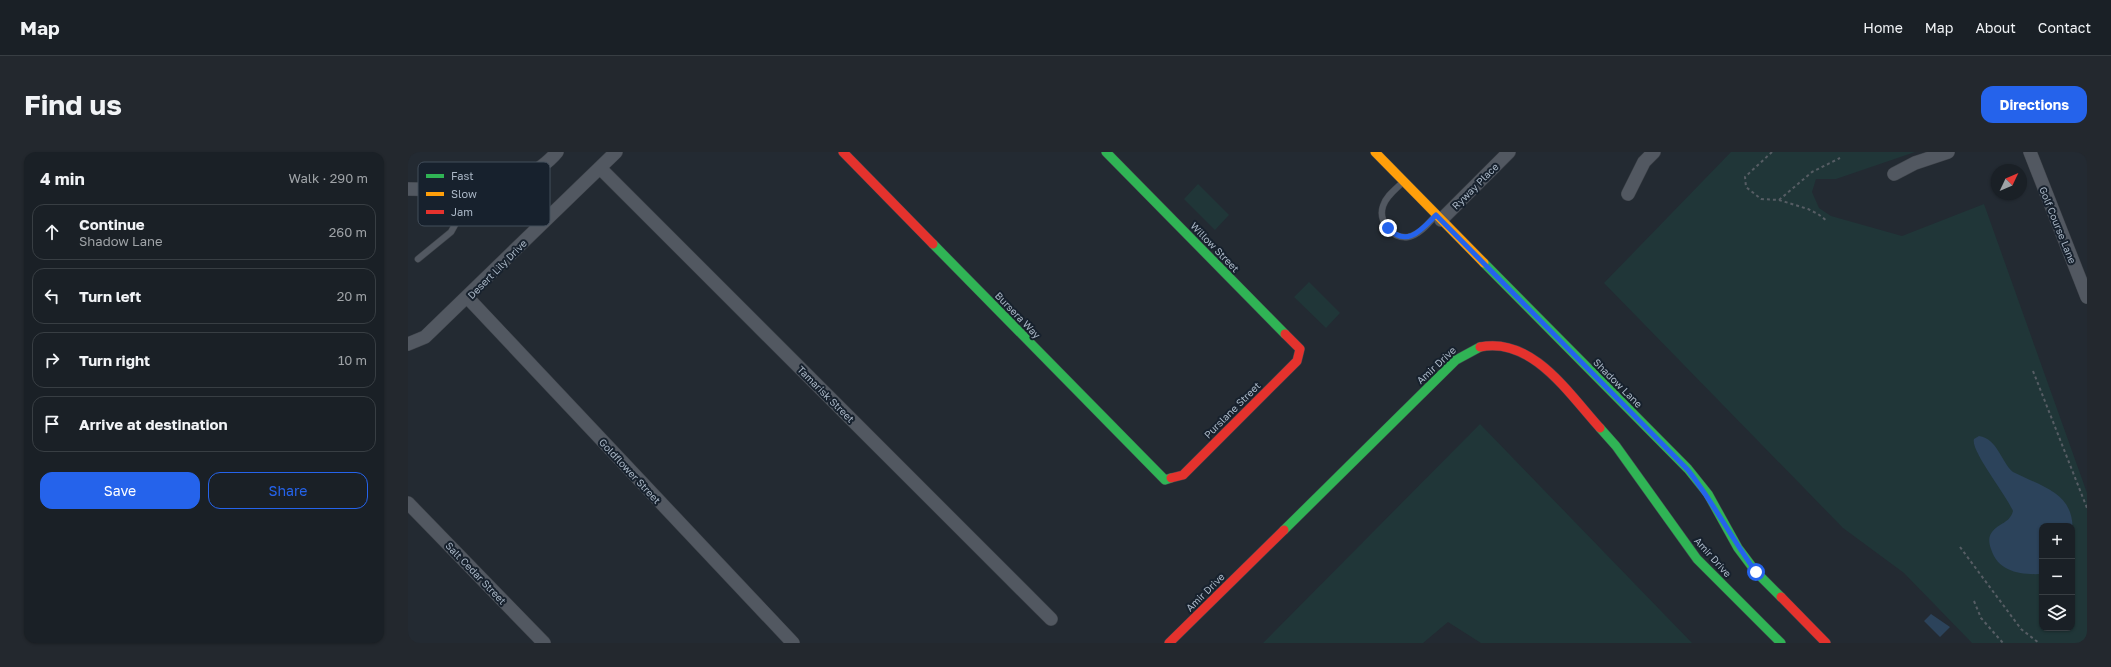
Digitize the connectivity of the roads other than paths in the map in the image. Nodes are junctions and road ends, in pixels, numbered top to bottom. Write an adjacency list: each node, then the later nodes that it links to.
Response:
1 (557, 152): 10 (street)
2 (616, 152): 11 (street, Desert Lily Drive)
3 (844, 152): 24 (street, Bursera Way)
4 (1106, 152): 23 (street, Willow Street)
5 (1375, 152): 13 (street, Shadow Lane)
6 (1509, 152): 16 (street, Ryway Place)
7 (1654, 152): 14 (street)
8 (1948, 152): 12 (street)
9 (2030, 152): 20 (street, Golf Course Lane)
10 (548, 162)
11 (600, 168): 15 (street, Desert Lily Drive); 26 (street, Tamarisk Street)
12 (1894, 174)
13 (1404, 181): 16 (street, Shadow Lane); 16 (lane)
14 (1628, 194)
15 (550, 217)
16 (1438, 217): 31 (street, Shadow Lane)
17 (454, 226): 19 (lane)
18 (541, 226): 21 (street, Desert Lily Drive)
19 (418, 259)
20 (2087, 297)
21 (468, 298): 22 (street, Desert Lily Drive); 28 (street, Goldflower Street)
22 (408, 344)
23 (1298, 361): 24 (street, Purslane Street)
24 (1183, 475)
25 (408, 503): 27 (street, Salt Cedar Street)
26 (1051, 619)
27 (544, 643)
28 (793, 643)
29 (1170, 643): 30 (street, Amir Drive)
30 (1781, 643)
31 (1826, 643)

